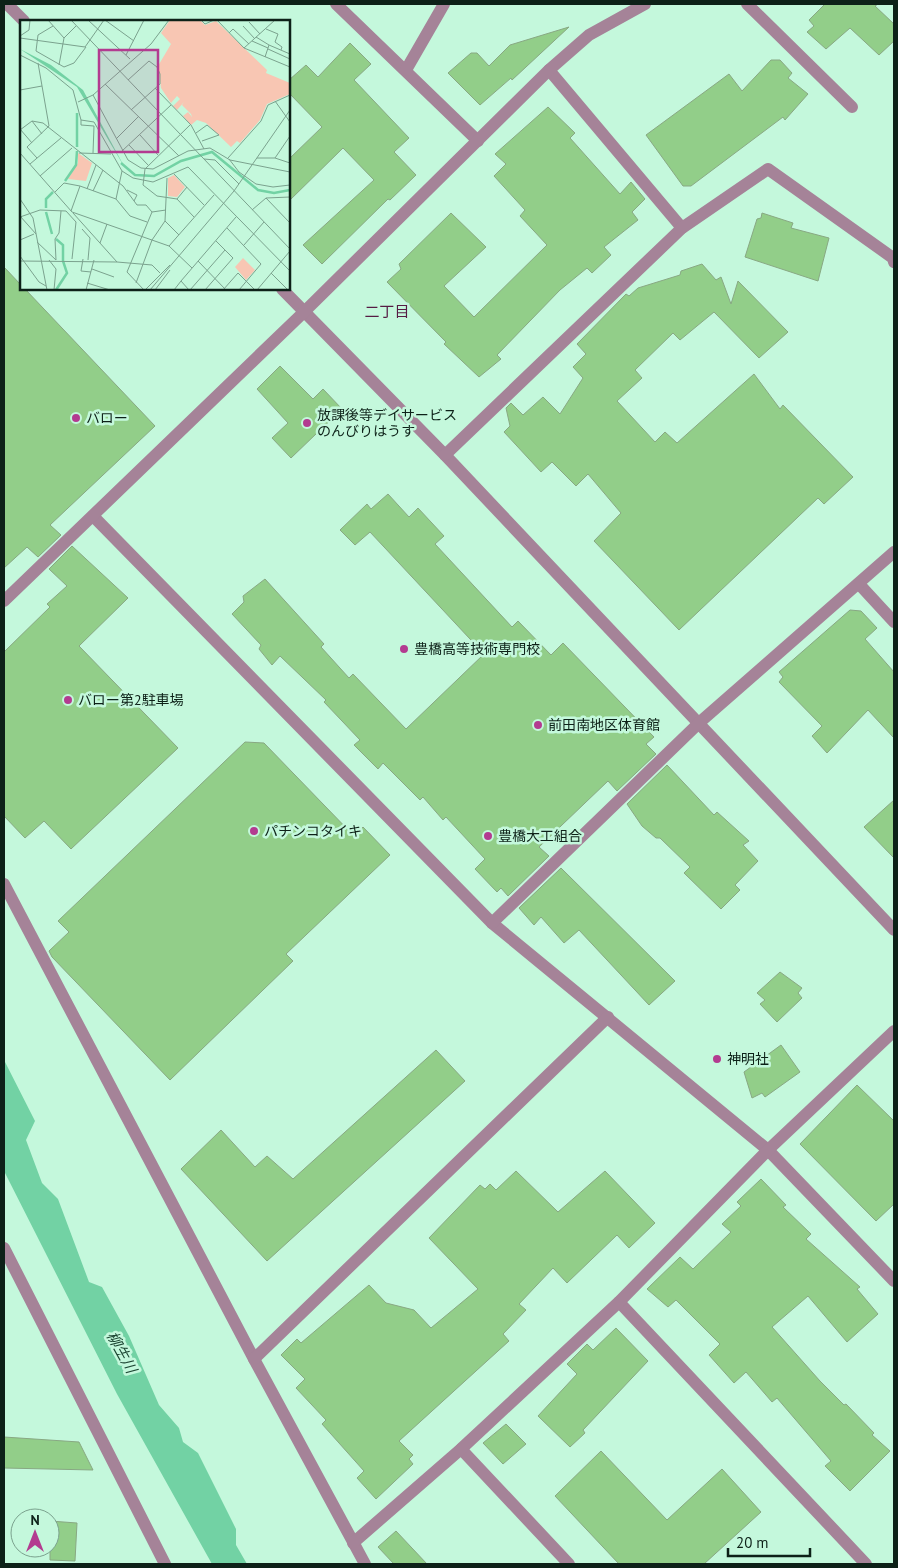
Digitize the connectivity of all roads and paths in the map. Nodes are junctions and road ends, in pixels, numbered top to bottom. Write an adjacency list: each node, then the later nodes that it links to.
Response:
1 (8, 4): 6 (street)
2 (336, 4): 7 (street)
3 (444, 4): 7 (street)
4 (645, 4): 8 (street)
5 (747, 4): 9 (street)
6 (23, 20)
7 (406, 70): 10 (street)
8 (549, 70): 10 (street); 11 (street)
9 (852, 107)
10 (478, 141): 14 (street)
11 (682, 228): 12 (street); 15 (street)
12 (894, 262)
13 (283, 290): 14 (street)
14 (304, 312): 15 (street); 16 (street)
15 (445, 455): 21 (street)
16 (93, 516): 19 (street); 23 (street)
17 (894, 552): 18 (street)
18 (859, 584): 20 (street); 21 (street)
19 (4, 601)
20 (894, 622)
21 (700, 722): 23 (street); 24 (street)
22 (4, 884): 31 (street)
23 (492, 923): 25 (street)
24 (894, 930)
25 (608, 1017): 27 (street); 31 (street)
26 (894, 1032): 27 (street)
27 (768, 1150): 29 (street); 30 (street)
28 (4, 1248): 34 (street)
29 (894, 1281)
30 (620, 1302): 32 (street); 37 (street)
31 (254, 1359): 33 (street)
32 (461, 1449): 33 (street); 36 (street)
33 (352, 1543): 35 (street)
34 (166, 1564)
35 (365, 1564)
36 (569, 1564)
37 (866, 1564)

